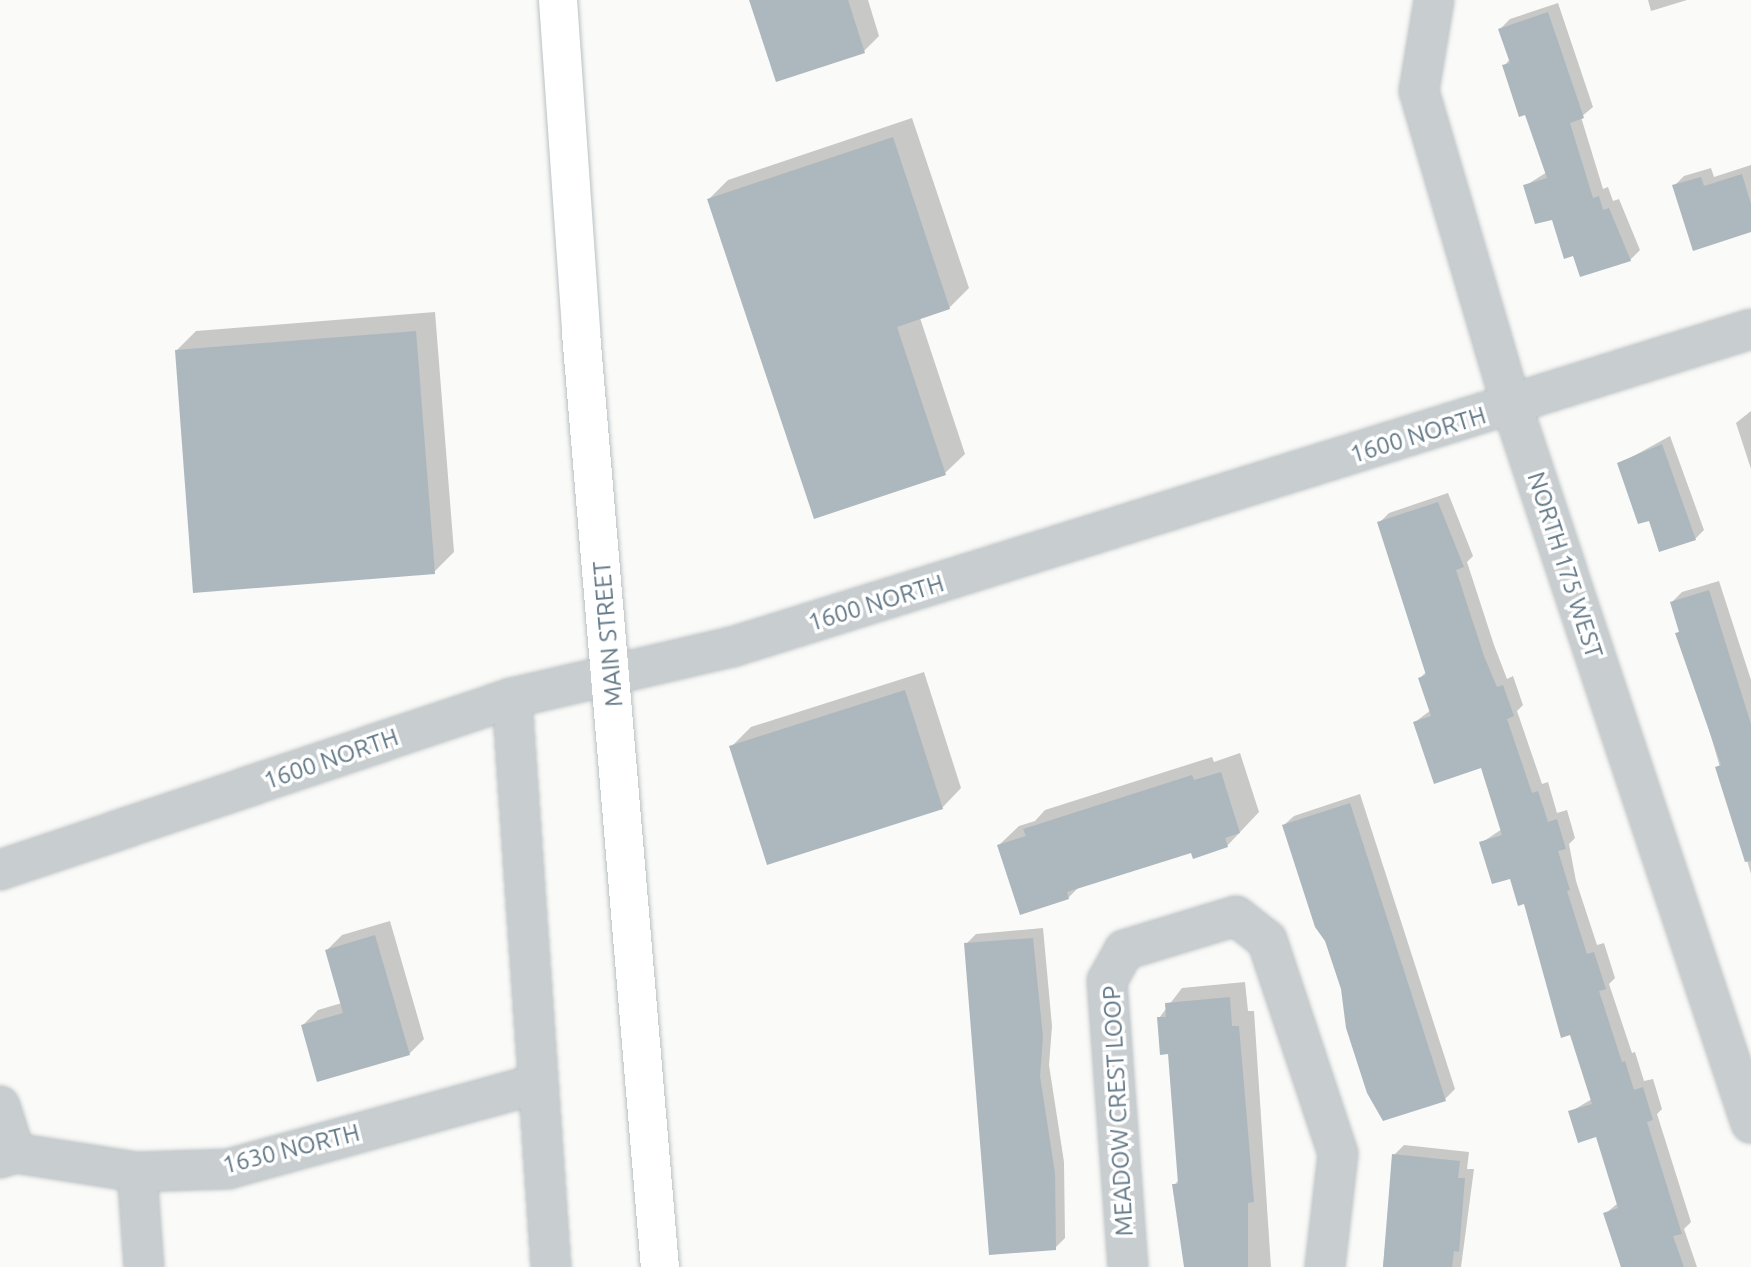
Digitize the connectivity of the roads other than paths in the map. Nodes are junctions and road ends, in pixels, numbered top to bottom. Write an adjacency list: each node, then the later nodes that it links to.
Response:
1 (558, 0): 5 (main road, MAIN STREET)
2 (1434, 0): 4 (street, NORTH 175 WEST)
3 (1751, 330): 4 (street, 1600 NORTH)
4 (1512, 406): 5 (street, 1600 NORTH); 10 (street, NORTH 175 WEST)
5 (612, 678): 6 (street, 1600 NORTH); 15 (main road, MAIN STREET)
6 (512, 698): 7 (street, 1600 NORTH); 8 (street)
7 (0, 870)
8 (536, 1084): 12 (street, 1630 NORTH); 14 (street)
9 (0, 1106): 11 (street)
10 (1751, 1123)
11 (8, 1155): 12 (street, 1630 NORTH)
12 (137, 1172): 13 (street)
13 (144, 1267)
14 (551, 1267)
15 (660, 1267)
16 (1128, 1267): 17 (street, MEADOW CREST LOOP)
17 (1325, 1267)

